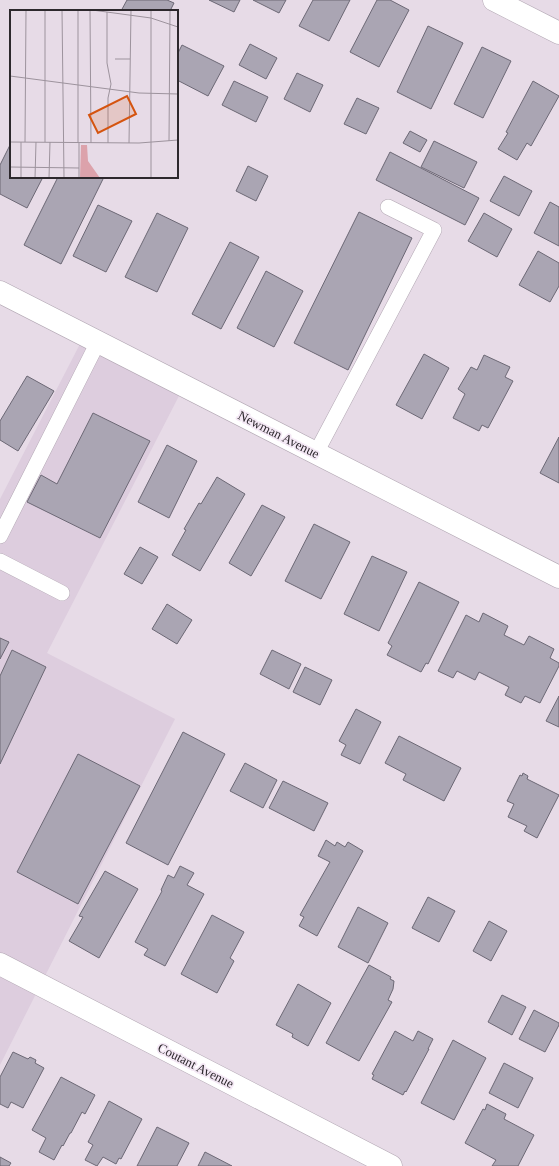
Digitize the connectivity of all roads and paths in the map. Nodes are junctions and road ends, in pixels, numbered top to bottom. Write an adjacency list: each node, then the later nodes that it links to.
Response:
1 (494, 0): 2 (street)
2 (559, 33)
3 (388, 207): 6 (lane)
4 (0, 292): 5 (street, Newman Avenue)
5 (98, 342): 6 (street, Newman Avenue); 7 (lane)
6 (316, 453): 9 (street, Newman Avenue)
7 (0, 536)
8 (0, 561): 10 (lane)
9 (559, 577)
10 (62, 593)
11 (0, 964): 12 (street, Coutant Avenue)
12 (391, 1166)

